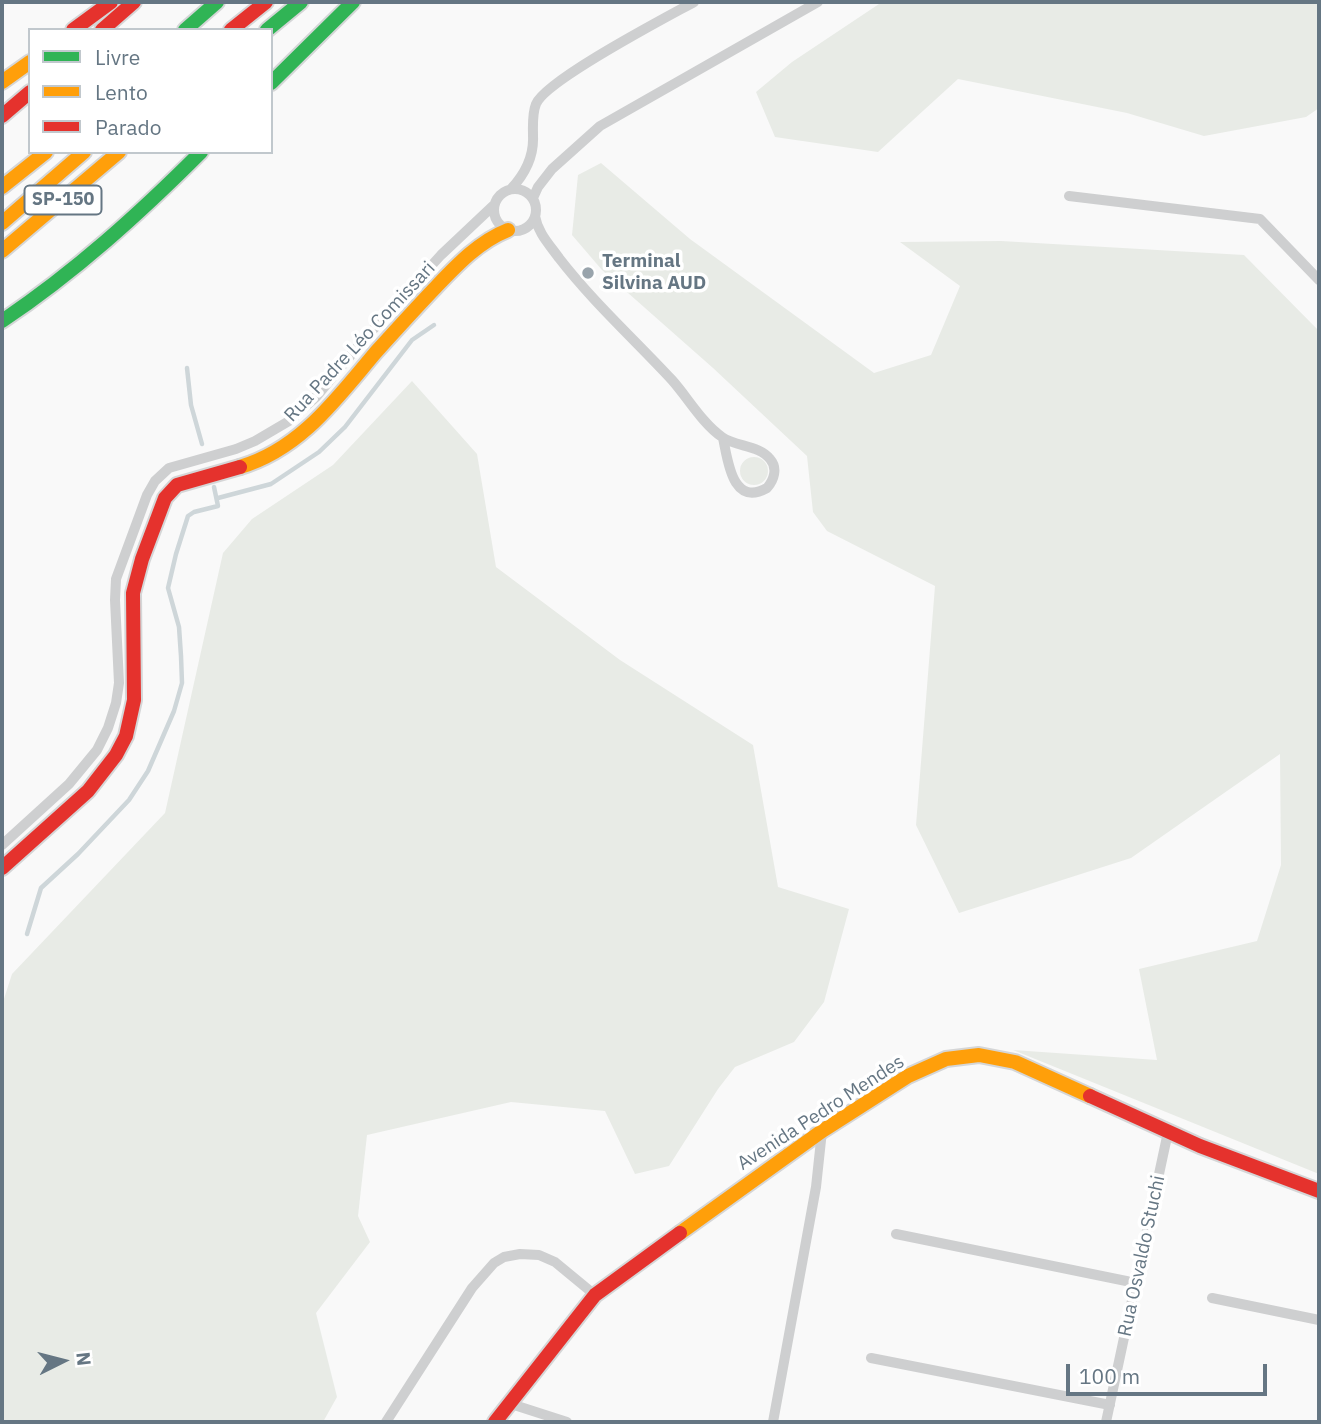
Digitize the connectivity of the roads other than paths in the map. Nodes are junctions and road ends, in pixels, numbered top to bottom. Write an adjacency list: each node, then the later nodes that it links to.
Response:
1 (111, 2): 9 (main road)
2 (134, 2): 10 (main road)
3 (217, 2): 11 (main road)
4 (266, 2): 12 (main road)
5 (301, 2): 13 (main road)
6 (353, 2): 15 (main road)
7 (694, 2): 24 (street)
8 (818, 2): 26 (street)
9 (76, 28)
10 (104, 28)
11 (187, 28)
12 (234, 28)
13 (269, 28)
14 (28, 63): 16 (main road)
15 (273, 81)
16 (2, 82)
17 (28, 94): 18 (main road)
18 (2, 116)
19 (43, 154): 23 (main road)
20 (82, 154): 29 (main road, SP-150)
21 (117, 154): 33 (main road, SP-150)
22 (199, 154): 35 (main road)
23 (2, 187)
24 (511, 189): 26 (street); 27 (street)
25 (1069, 197): 34 (street)
26 (533, 198): 28 (street)
27 (494, 205): 31 (street); 37 (street, Rua Padre Léo Comissari)
28 (535, 216): 30 (street); 32 (street)
29 (2, 223)
30 (526, 228): 31 (street); 32 (street)
31 (508, 229): 38 (main road, Rua Padre Léo Comissari)
32 (541, 233): 36 (street)
33 (2, 251)
34 (1319, 281)
35 (2, 321)
36 (723, 438): 36 (street)
37 (2, 845)
38 (2, 868)
39 (822, 1131): 40 (main road, Avenida Pedro Mendes); 44 (main road, Avenida Pedro Mendes); 53 (street)
40 (1168, 1132): 41 (main road, Avenida Pedro Mendes); 43 (street, Rua Osvaldo Stuchi)
41 (1319, 1191)
42 (896, 1234): 43 (street)
43 (1136, 1283): 49 (street, Rua Osvaldo Stuchi)
44 (595, 1295): 48 (main road, Avenida Pedro Mendes); 50 (street)
45 (1212, 1298): 46 (street)
46 (1319, 1320)
47 (870, 1358): 49 (street)
48 (508, 1403): 51 (main road, Avenida Pedro Mendes); 52 (street)
49 (1110, 1405): 54 (street, Rua Osvaldo Stuchi)
50 (386, 1422)
51 (495, 1422)
52 (567, 1422)
53 (773, 1422)
54 (1106, 1422)

